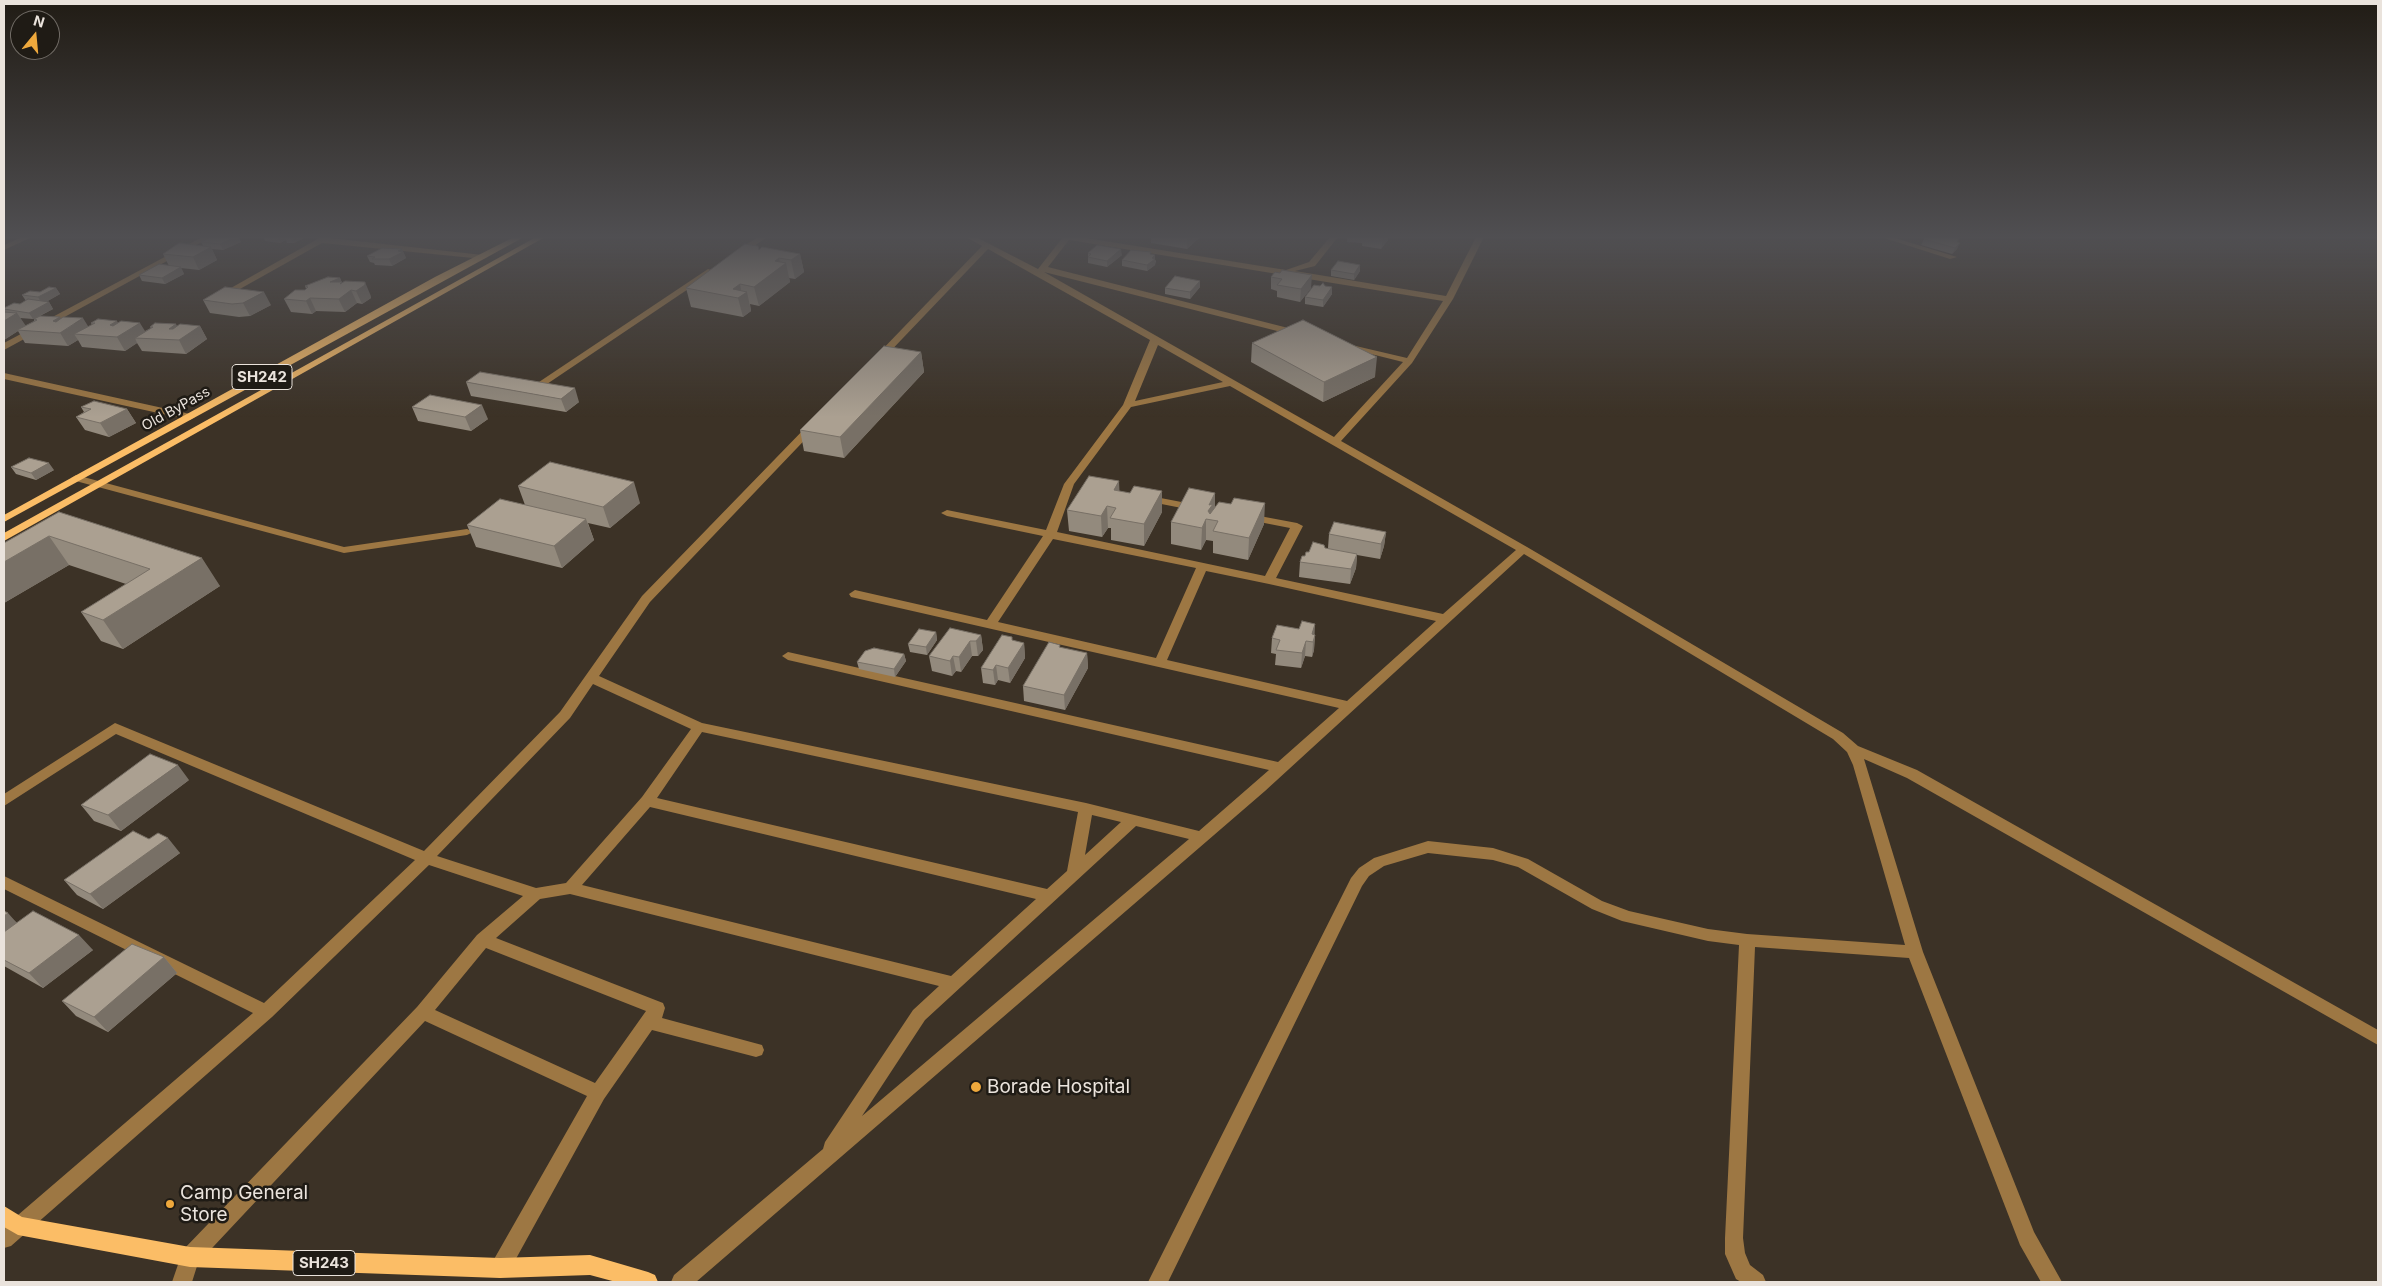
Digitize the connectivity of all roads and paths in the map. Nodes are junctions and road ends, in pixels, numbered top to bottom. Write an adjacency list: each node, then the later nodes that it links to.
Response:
1 (95, 297): 14 (street)
2 (406, 297): 22 (main road, Old ByPass / SH242)
3 (431, 297): 25 (main road)
4 (671, 297): 19 (street)
5 (938, 297): 16 (street)
6 (1085, 297): 12 (street)
7 (1152, 297): 11 (street)
8 (1432, 297): 10 (street)
9 (1450, 297): 10 (street)
10 (1449, 300): 15 (street)
11 (1303, 334)
12 (1155, 340): 18 (street); 20 (street)
13 (1332, 342): 15 (street)
14 (4, 346)
15 (1409, 361): 23 (street)
16 (871, 367)
17 (4, 376): 22 (street)
18 (1230, 382): 20 (street); 23 (street)
19 (538, 386)
20 (1128, 405): 32 (street)
21 (823, 416): 42 (street)
22 (190, 417): 24 (main road, Old ByPass / SH242)
23 (1335, 442): 34 (street)
24 (76, 478): 25 (street); 30 (main road, Old ByPass / SH242)
25 (101, 484): 31 (street); 33 (main road)
26 (1136, 496): 27 (street)
27 (1212, 510)
28 (947, 513): 32 (street)
29 (1240, 515): 36 (street)
30 (4, 519)
31 (467, 532)
32 (1050, 535): 35 (street); 39 (street)
33 (4, 538)
34 (1523, 549): 38 (street); 45 (street)
35 (1202, 567): 36 (street); 41 (street)
36 (1269, 580): 38 (street)
37 (855, 594): 39 (street)
38 (1446, 619): 43 (street)
39 (990, 625): 41 (street)
40 (788, 656): 46 (street)
41 (1160, 663): 43 (street)
42 (591, 678): 44 (street); 52 (street)
43 (1350, 706): 46 (street)
44 (698, 727): 48 (street); 49 (street)
45 (1853, 749): 60 (street); 65 (street)
46 (1281, 768): 51 (street)
47 (4, 801): 52 (street)
48 (647, 801): 55 (street); 57 (street)
49 (1086, 808): 50 (street); 53 (street)
50 (1133, 820): 51 (street); 53 (street)
51 (1202, 836): 68 (street)
52 (426, 858): 56 (street); 63 (street)
53 (1074, 874): 57 (street)
54 (4, 882): 63 (street)
55 (570, 888): 56 (street); 61 (street)
56 (536, 894): 58 (street)
57 (1049, 896): 61 (street)
58 (483, 940): 62 (street); 64 (street)
59 (1747, 940): 60 (street); 75 (street); 76 (street)
60 (1915, 952): 77 (street)
61 (953, 983): 68 (street)
62 (657, 1008): 66 (street); 67 (street)
63 (266, 1012): 69 (street)
64 (422, 1012): 67 (street); 70 (street)
65 (2378, 1038)
66 (756, 1050)
67 (598, 1093): 71 (street)
68 (823, 1160): 74 (street)
69 (8, 1227): 70 (main road, SH243)
70 (190, 1257): 71 (main road, SH243); 72 (street)
71 (500, 1268): 73 (main road, SH243)
72 (182, 1282)
73 (648, 1282)
74 (681, 1282)
75 (1158, 1282)
76 (1756, 1282)
77 (2052, 1282)

